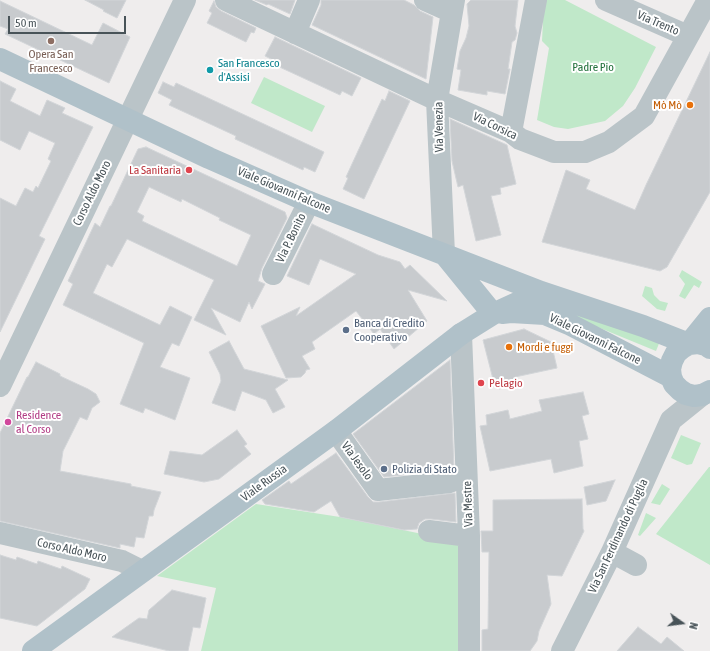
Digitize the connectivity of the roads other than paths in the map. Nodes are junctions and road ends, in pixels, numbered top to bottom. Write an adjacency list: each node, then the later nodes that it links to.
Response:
1 (185, 0): 13 (street, Corso Aldo Moro)
2 (226, 0): 9 (street, Via Corsica)
3 (309, 0): 9 (street)
4 (425, 0): 8 (street)
5 (536, 0): 14 (street)
6 (606, 0): 10 (street, Via Trento)
7 (708, 0): 10 (street, Via Corsica)
8 (453, 6): 12 (street, Via Venezia)
9 (295, 33): 12 (street, Via Corsica)
10 (688, 36): 14 (street, Via Corsica)
11 (0, 59): 13 (main road, Viale Giovanni Falcone)
12 (437, 100): 14 (street, Via Corsica); 16 (street, Via Venezia)
13 (127, 120): 15 (main road, Viale Giovanni Falcone); 24 (street, Corso Aldo Moro)
14 (511, 132)
15 (309, 202): 16 (main road, Viale Giovanni Falcone); 17 (street, Via P. Bonito)
16 (444, 254): 18 (main road, Viale Giovanni Falcone); 19 (main road, Viale Giovanni Falcone)
17 (273, 274)
18 (541, 292): 19 (main road); 22 (main road, Viale Giovanni Falcone)
19 (493, 314): 21 (main road, Viale Russia); 23 (main road, Viale Giovanni Falcone)
20 (710, 318): 22 (main road)
21 (461, 334): 27 (main road, Viale Russia); 31 (street, Via Mestre)
22 (700, 346): 23 (main road)
23 (671, 377): 25 (main road); 26 (street, Via San Ferdinando di Puglia)
24 (0, 386)
25 (707, 395): 26 (street, Via San Ferdinando di Puglia)
26 (671, 420): 32 (street, Via San Ferdinando di Puglia)
27 (336, 431): 28 (street, Via Jesolo); 34 (main road, Viale Russia)
28 (450, 482)
29 (429, 531): 31 (street)
30 (0, 533): 34 (street, Corso Aldo Moro)
31 (469, 536): 36 (street, Via Mestre)
32 (612, 552): 33 (street); 37 (street, Via San Ferdinando di Puglia)
33 (636, 565)
34 (142, 571): 35 (main road, Viale Russia)
35 (34, 651)
36 (469, 651)
37 (562, 651)

